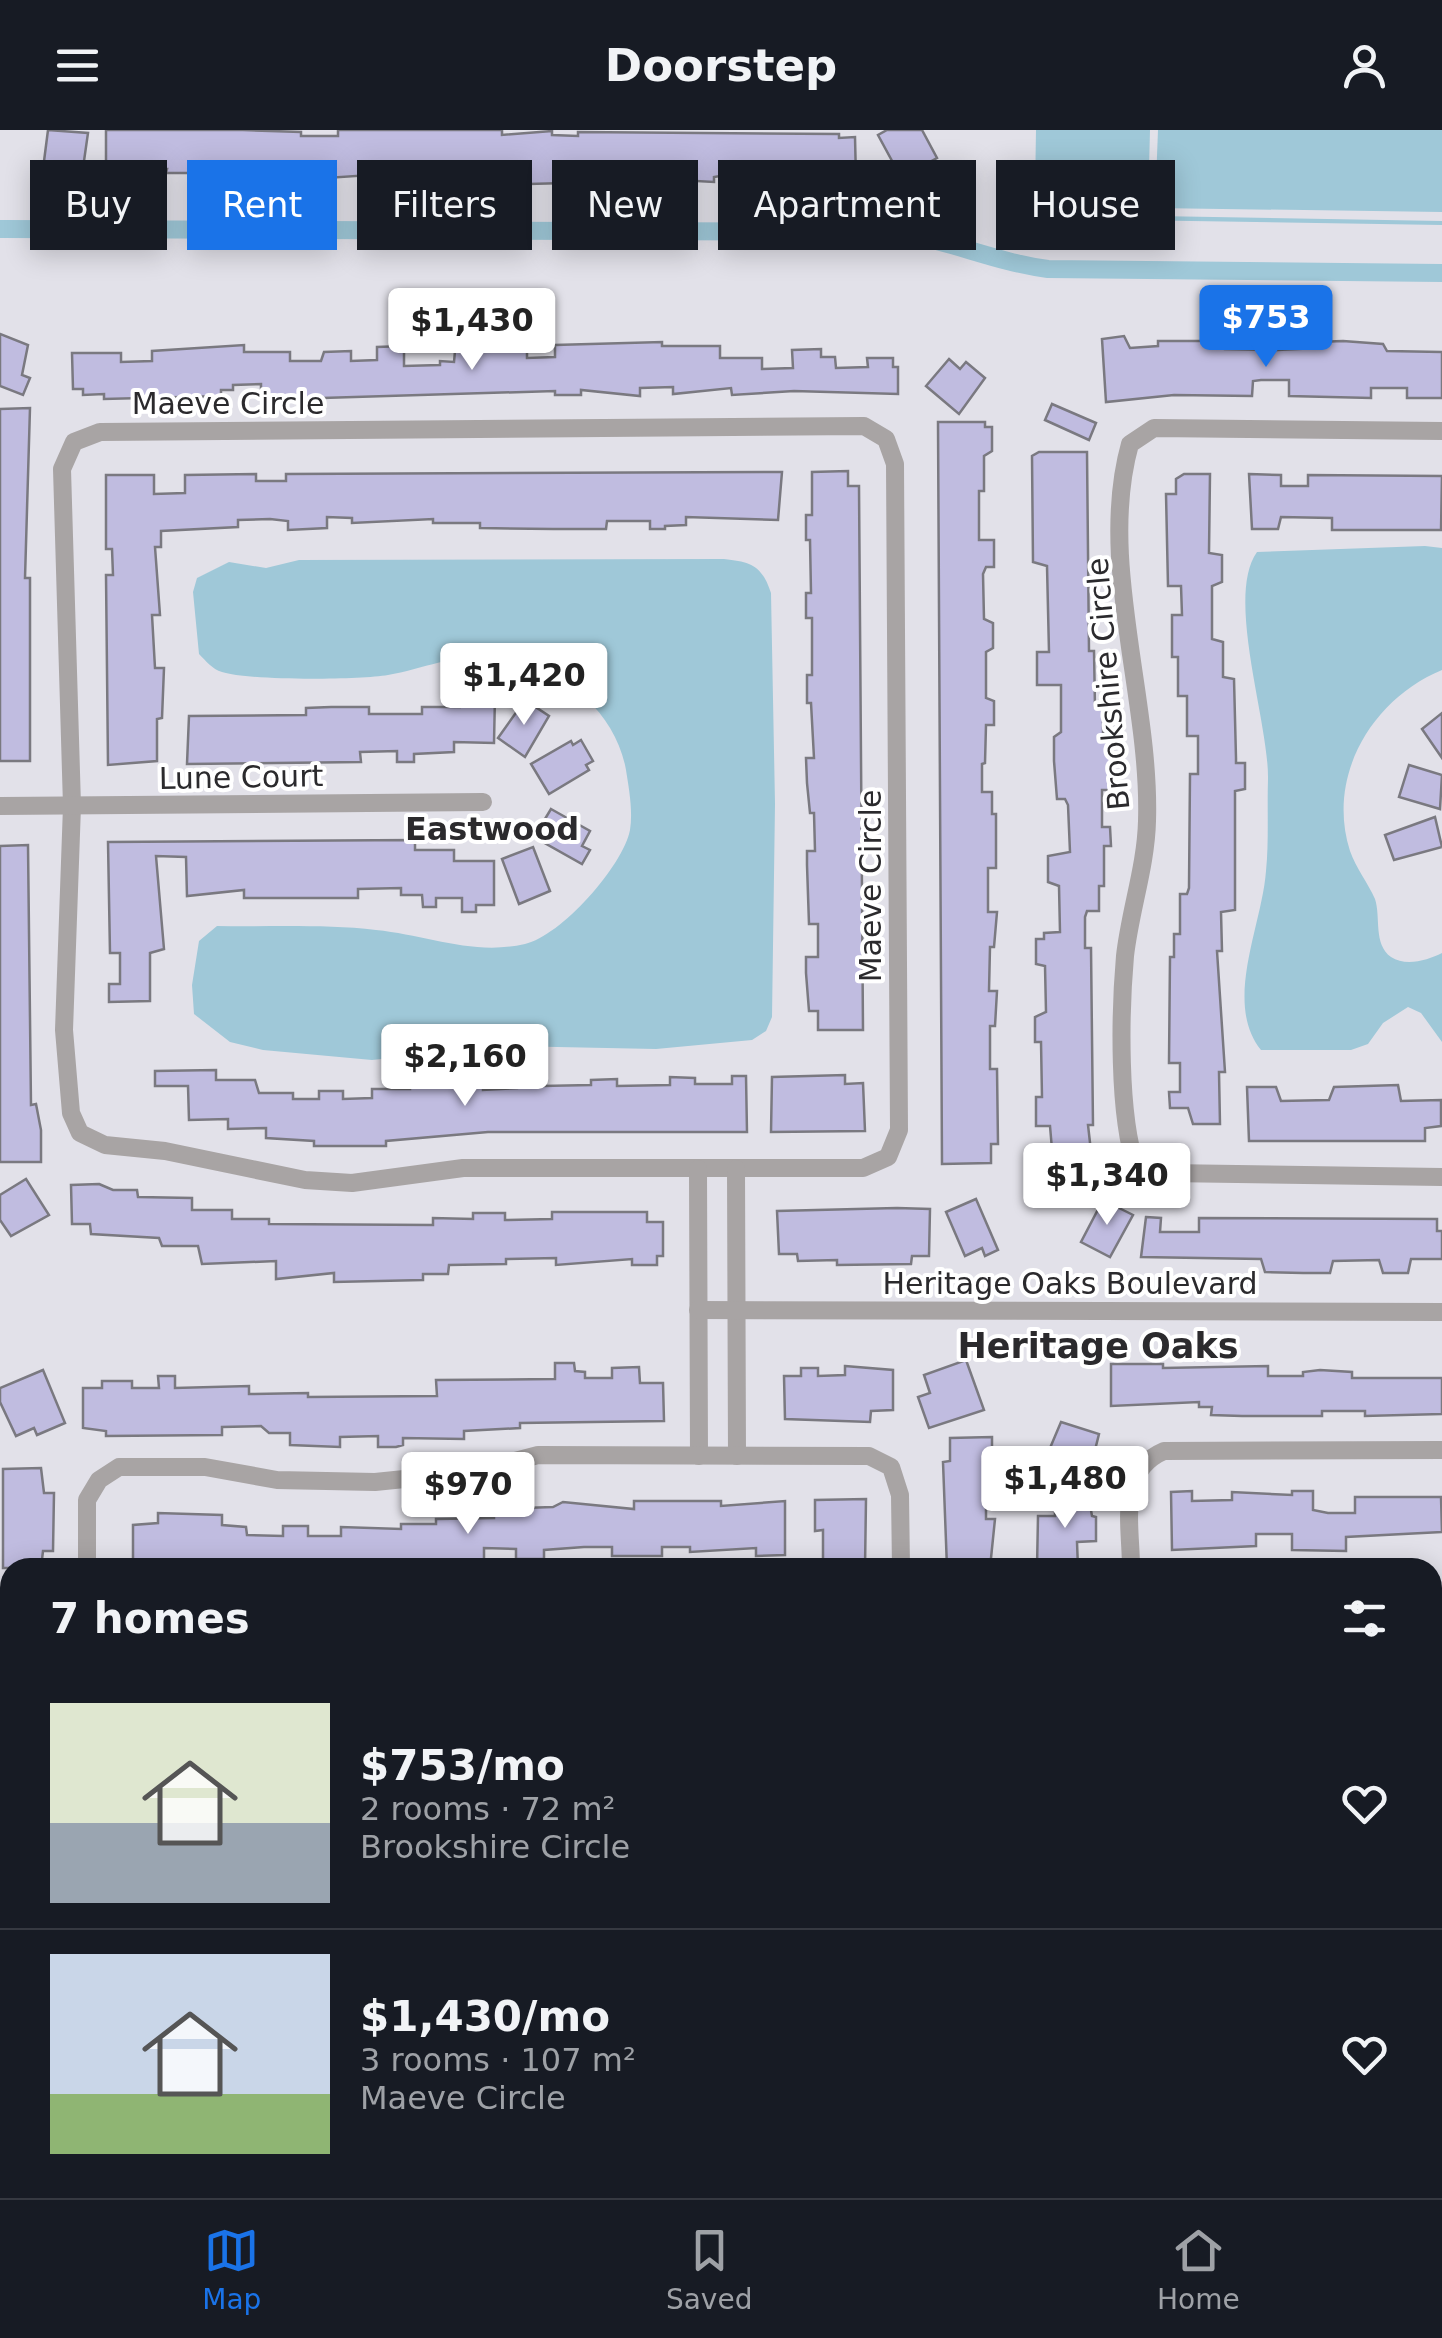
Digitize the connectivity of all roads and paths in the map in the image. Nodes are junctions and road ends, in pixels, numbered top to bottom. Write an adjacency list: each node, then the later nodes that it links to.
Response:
1 (1442, 430): 7 (street, Brookshire Circle)
2 (483, 802): 4 (street, Lune Court)
3 (0, 806): 4 (street, Lune Court)
4 (72, 806): 5 (street, Maeve Circle); 6 (street, Maeve Circle)
5 (698, 1169): 6 (street, Maeve Circle); 8 (street)
6 (736, 1169): 9 (street)
7 (1442, 1177)
8 (698, 1245): 9 (street); 10 (street)
9 (735, 1246): 11 (street)
10 (698, 1310): 11 (street, Heritage Oaks Boulevard); 13 (street)
11 (734, 1310): 12 (street, Heritage Oaks Boulevard); 14 (street)
12 (1442, 1312)
13 (699, 1386): 14 (street); 16 (street)
14 (735, 1386): 17 (street)
15 (1442, 1450): 20 (street)
16 (699, 1456): 17 (street); 18 (street)
17 (737, 1456): 19 (street)
18 (87, 1558)
19 (901, 1558)
20 (1130, 1558)

